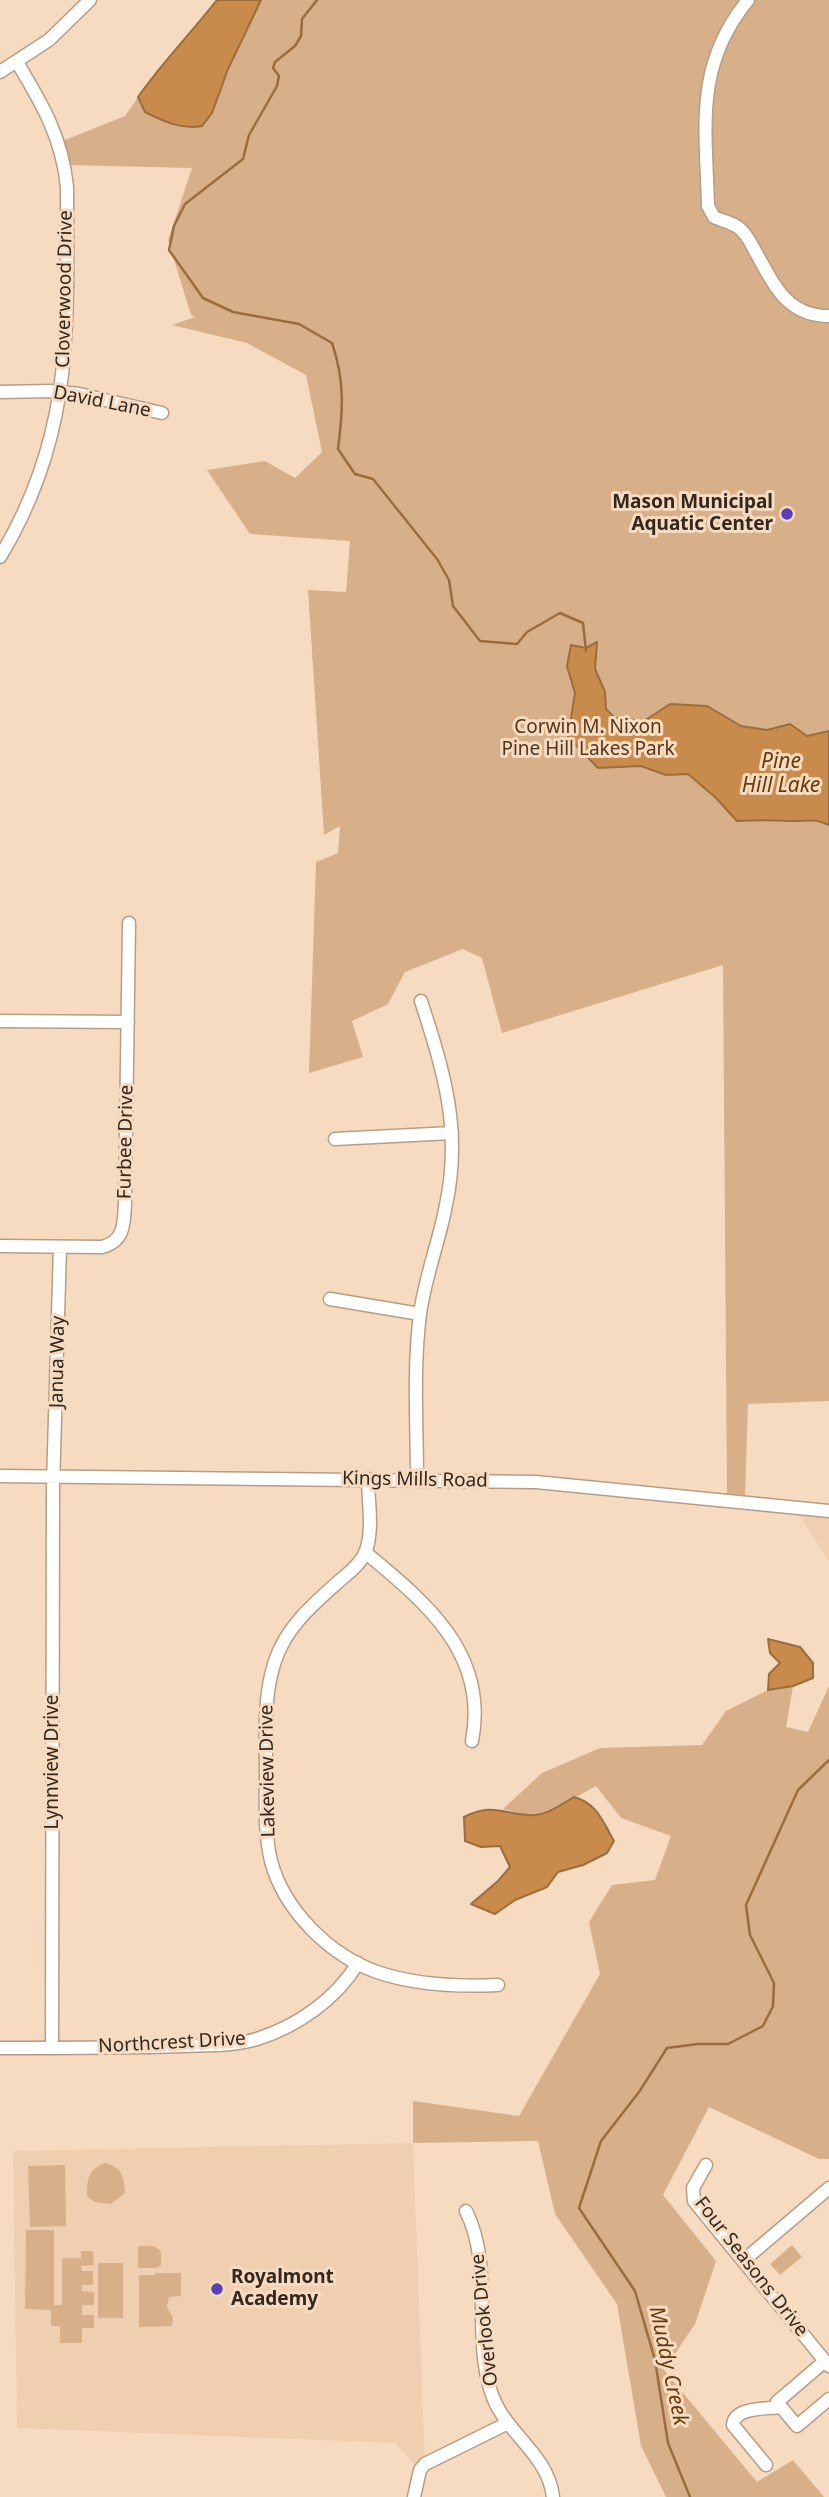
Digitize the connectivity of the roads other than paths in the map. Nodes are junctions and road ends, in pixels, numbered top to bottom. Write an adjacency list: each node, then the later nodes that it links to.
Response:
1 (90, 0): 3 (street)
2 (748, 0): 5 (street)
3 (18, 62): 4 (street); 7 (street, Cloverwood Drive)
4 (0, 72)
5 (829, 316)
6 (0, 392): 7 (street, David Lane)
7 (61, 392): 8 (street, David Lane); 9 (street, Cloverwood Drive)
8 (162, 413)
9 (0, 557)
10 (129, 923): 13 (street, Furbee Drive)
11 (421, 1002): 14 (street)
12 (0, 1021): 13 (street)
13 (128, 1022): 17 (street, Furbee Drive)
14 (452, 1133): 15 (street); 19 (street)
15 (335, 1139)
16 (0, 1246): 17 (street, Furbee Drive)
17 (60, 1247): 21 (street, Janua Way)
18 (330, 1299): 19 (street)
19 (420, 1314): 23 (street)
20 (0, 1476): 21 (street, Kings Mills Road)
21 (54, 1477): 22 (street, Kings Mills Road); 29 (street, Lynnview Drive)
22 (368, 1479): 23 (street, Kings Mills Road); 25 (street)
23 (417, 1479): 24 (street, Kings Mills Road)
24 (829, 1511)
25 (366, 1552): 26 (street); 27 (street, Lakeview Drive)
26 (472, 1741)
27 (358, 1963): 28 (street, Lakeview Drive); 29 (street, Northcrest Drive)
28 (498, 1985)
29 (52, 2048): 30 (street, Northcrest Drive)
30 (0, 2049)
31 (706, 2165): 34 (street, Four Seasons Drive)
32 (829, 2189): 34 (street)
33 (466, 2211): 38 (street, Overlook Drive)
34 (743, 2261): 35 (street, Four Seasons Drive)
35 (827, 2364): 37 (street)
36 (829, 2399): 37 (street)
37 (781, 2407): 39 (street)
38 (508, 2423): 40 (street); 41 (street, Overlook Drive)
39 (766, 2465)
40 (414, 2497)
41 (553, 2497)

